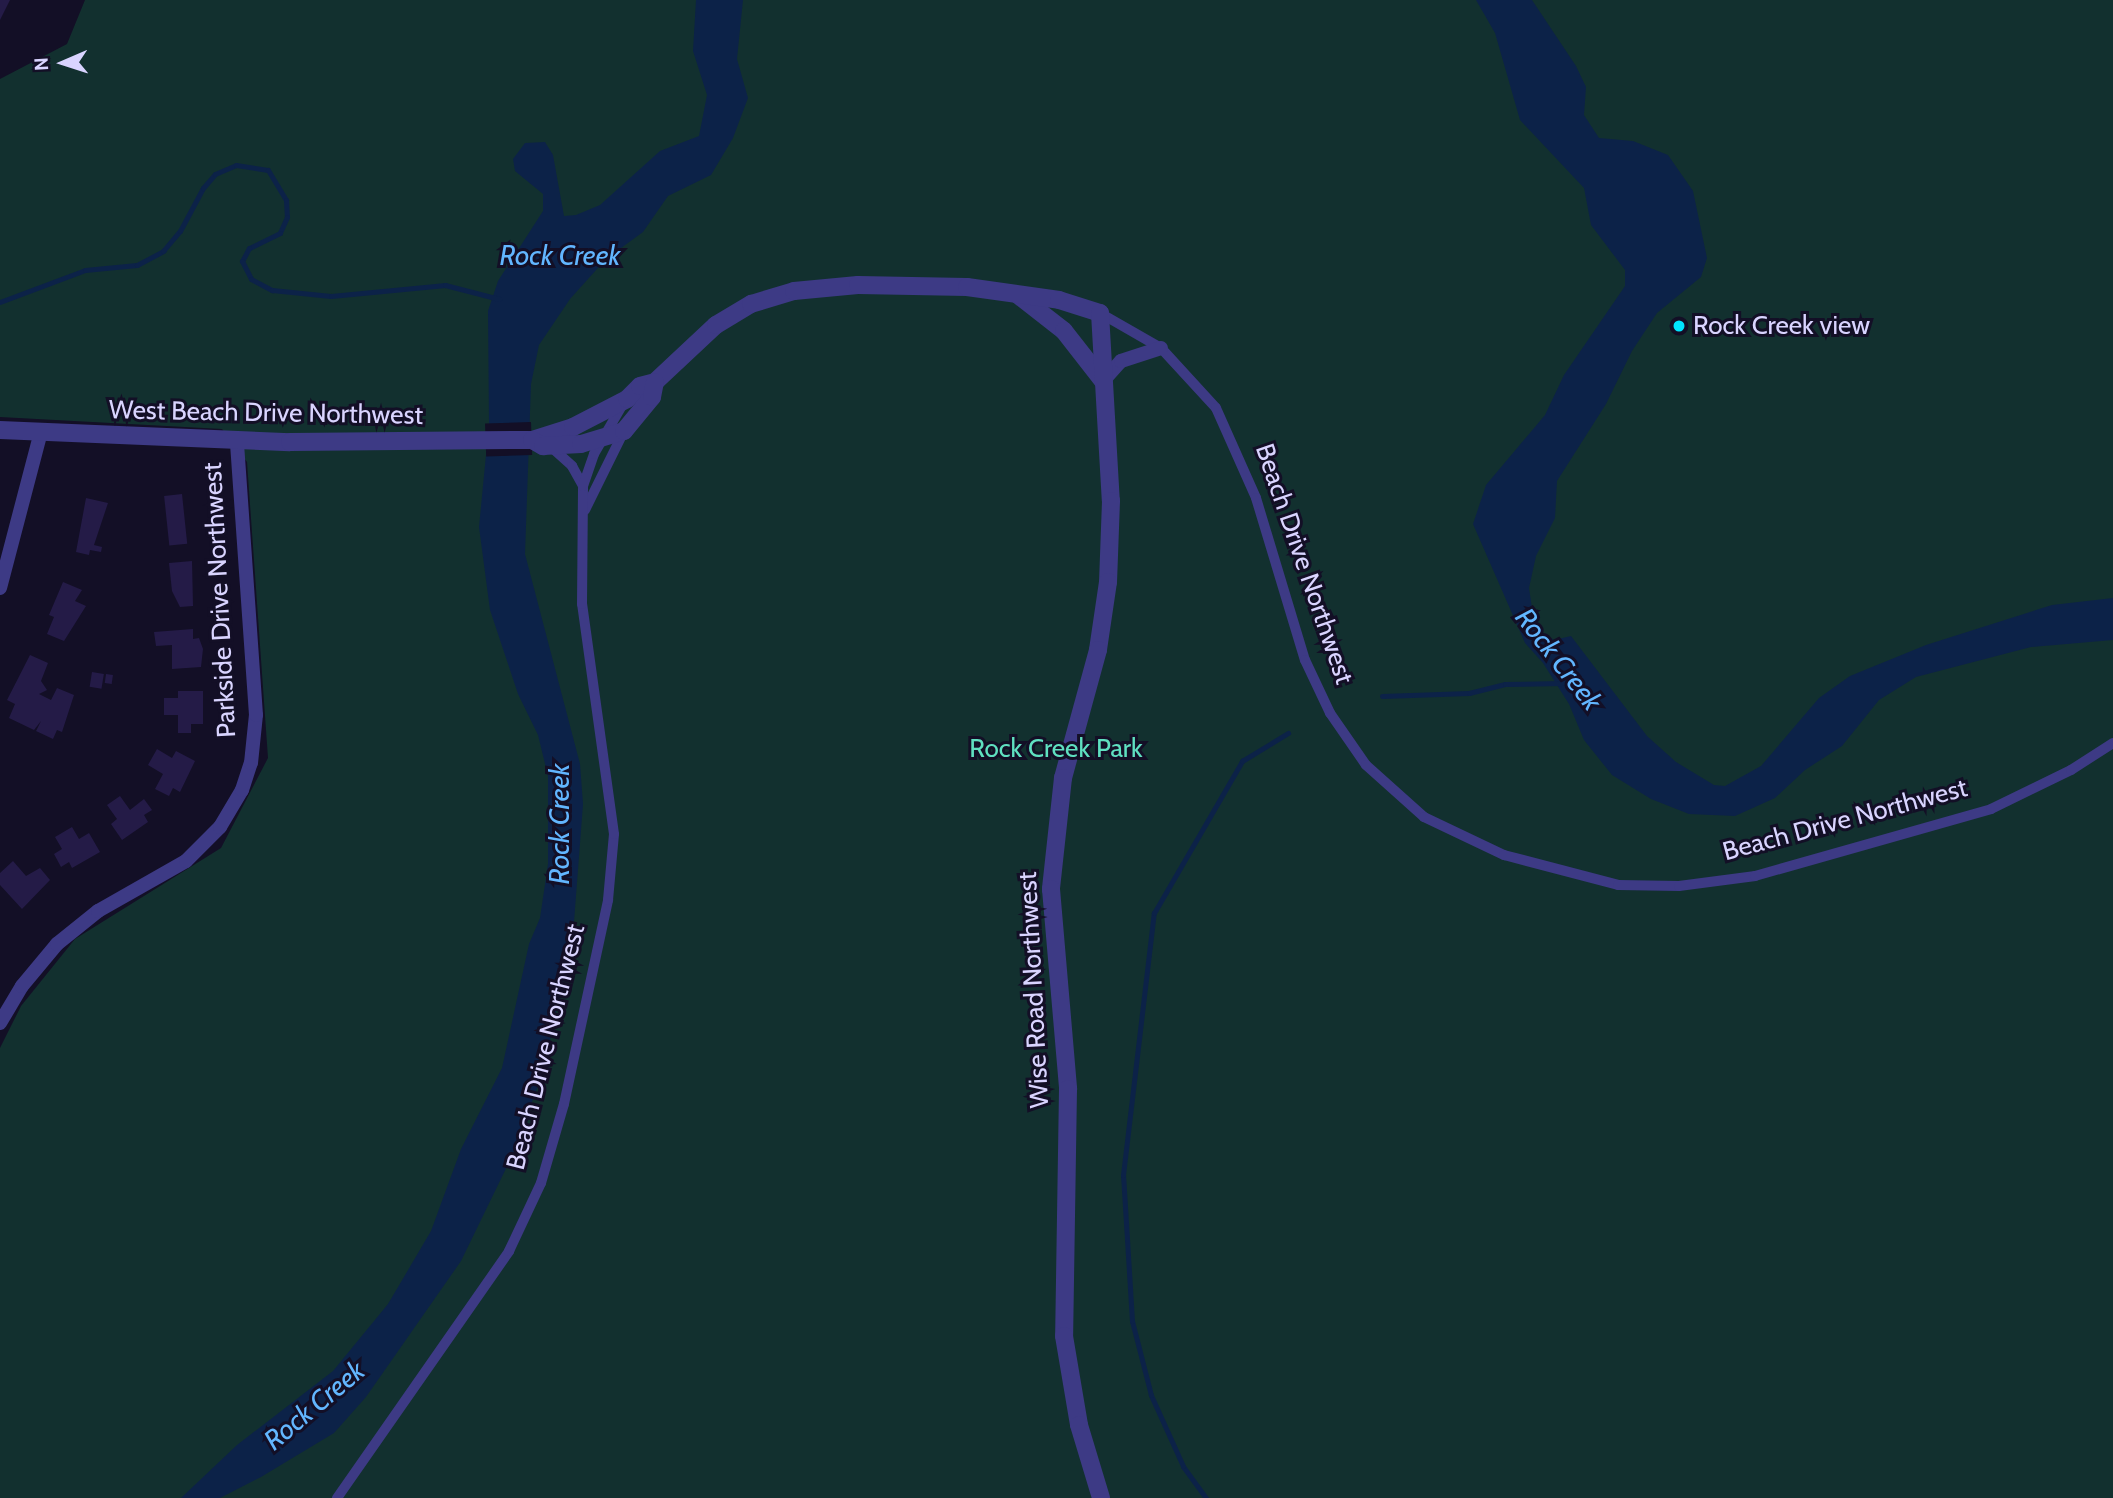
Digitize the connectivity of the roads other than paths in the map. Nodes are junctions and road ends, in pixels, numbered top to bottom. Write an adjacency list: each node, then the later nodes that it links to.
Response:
1 (1016, 292): 2 (street, Beach Drive Northwest); 4 (street); 5 (street, Beach Drive Northwest)
2 (1100, 313): 3 (street, Beach Drive Northwest); 4 (street, Wise Road Northwest)
3 (1161, 348): 4 (street); 19 (street, Beach Drive Northwest)
4 (1103, 381): 22 (street, Wise Road Northwest)
5 (655, 382): 6 (street, Beach Drive Northwest); 9 (street, Beach Drive Northwest)
6 (627, 398): 7 (street, West Beach Drive Northwest); 13 (street, Beach Drive Northwest)
7 (573, 427): 11 (street, West Beach Drive Northwest); 13 (street)
8 (0, 430): 10 (street, West Beach Drive Northwest)
9 (624, 431): 13 (street, West Beach Drive Northwest); 15 (street, Beach Drive Northwest)
10 (41, 432): 12 (street, West Beach Drive Northwest); 18 (street)
11 (532, 440): 12 (street, West Beach Drive Northwest); 14 (street, West Beach Drive Northwest)
12 (237, 441): 20 (street, Parkside Drive Northwest)
13 (601, 441): 14 (street, West Beach Drive Northwest); 15 (street); 16 (street, Beach Drive Northwest)
14 (550, 446): 16 (street)
15 (607, 464): 17 (street, Beach Drive Northwest)
16 (583, 486): 17 (street, Beach Drive Northwest)
17 (585, 510): 21 (street, Beach Drive Northwest)
18 (0, 588)
19 (2113, 743)
20 (0, 1023)
21 (338, 1498)
22 (1101, 1498)

